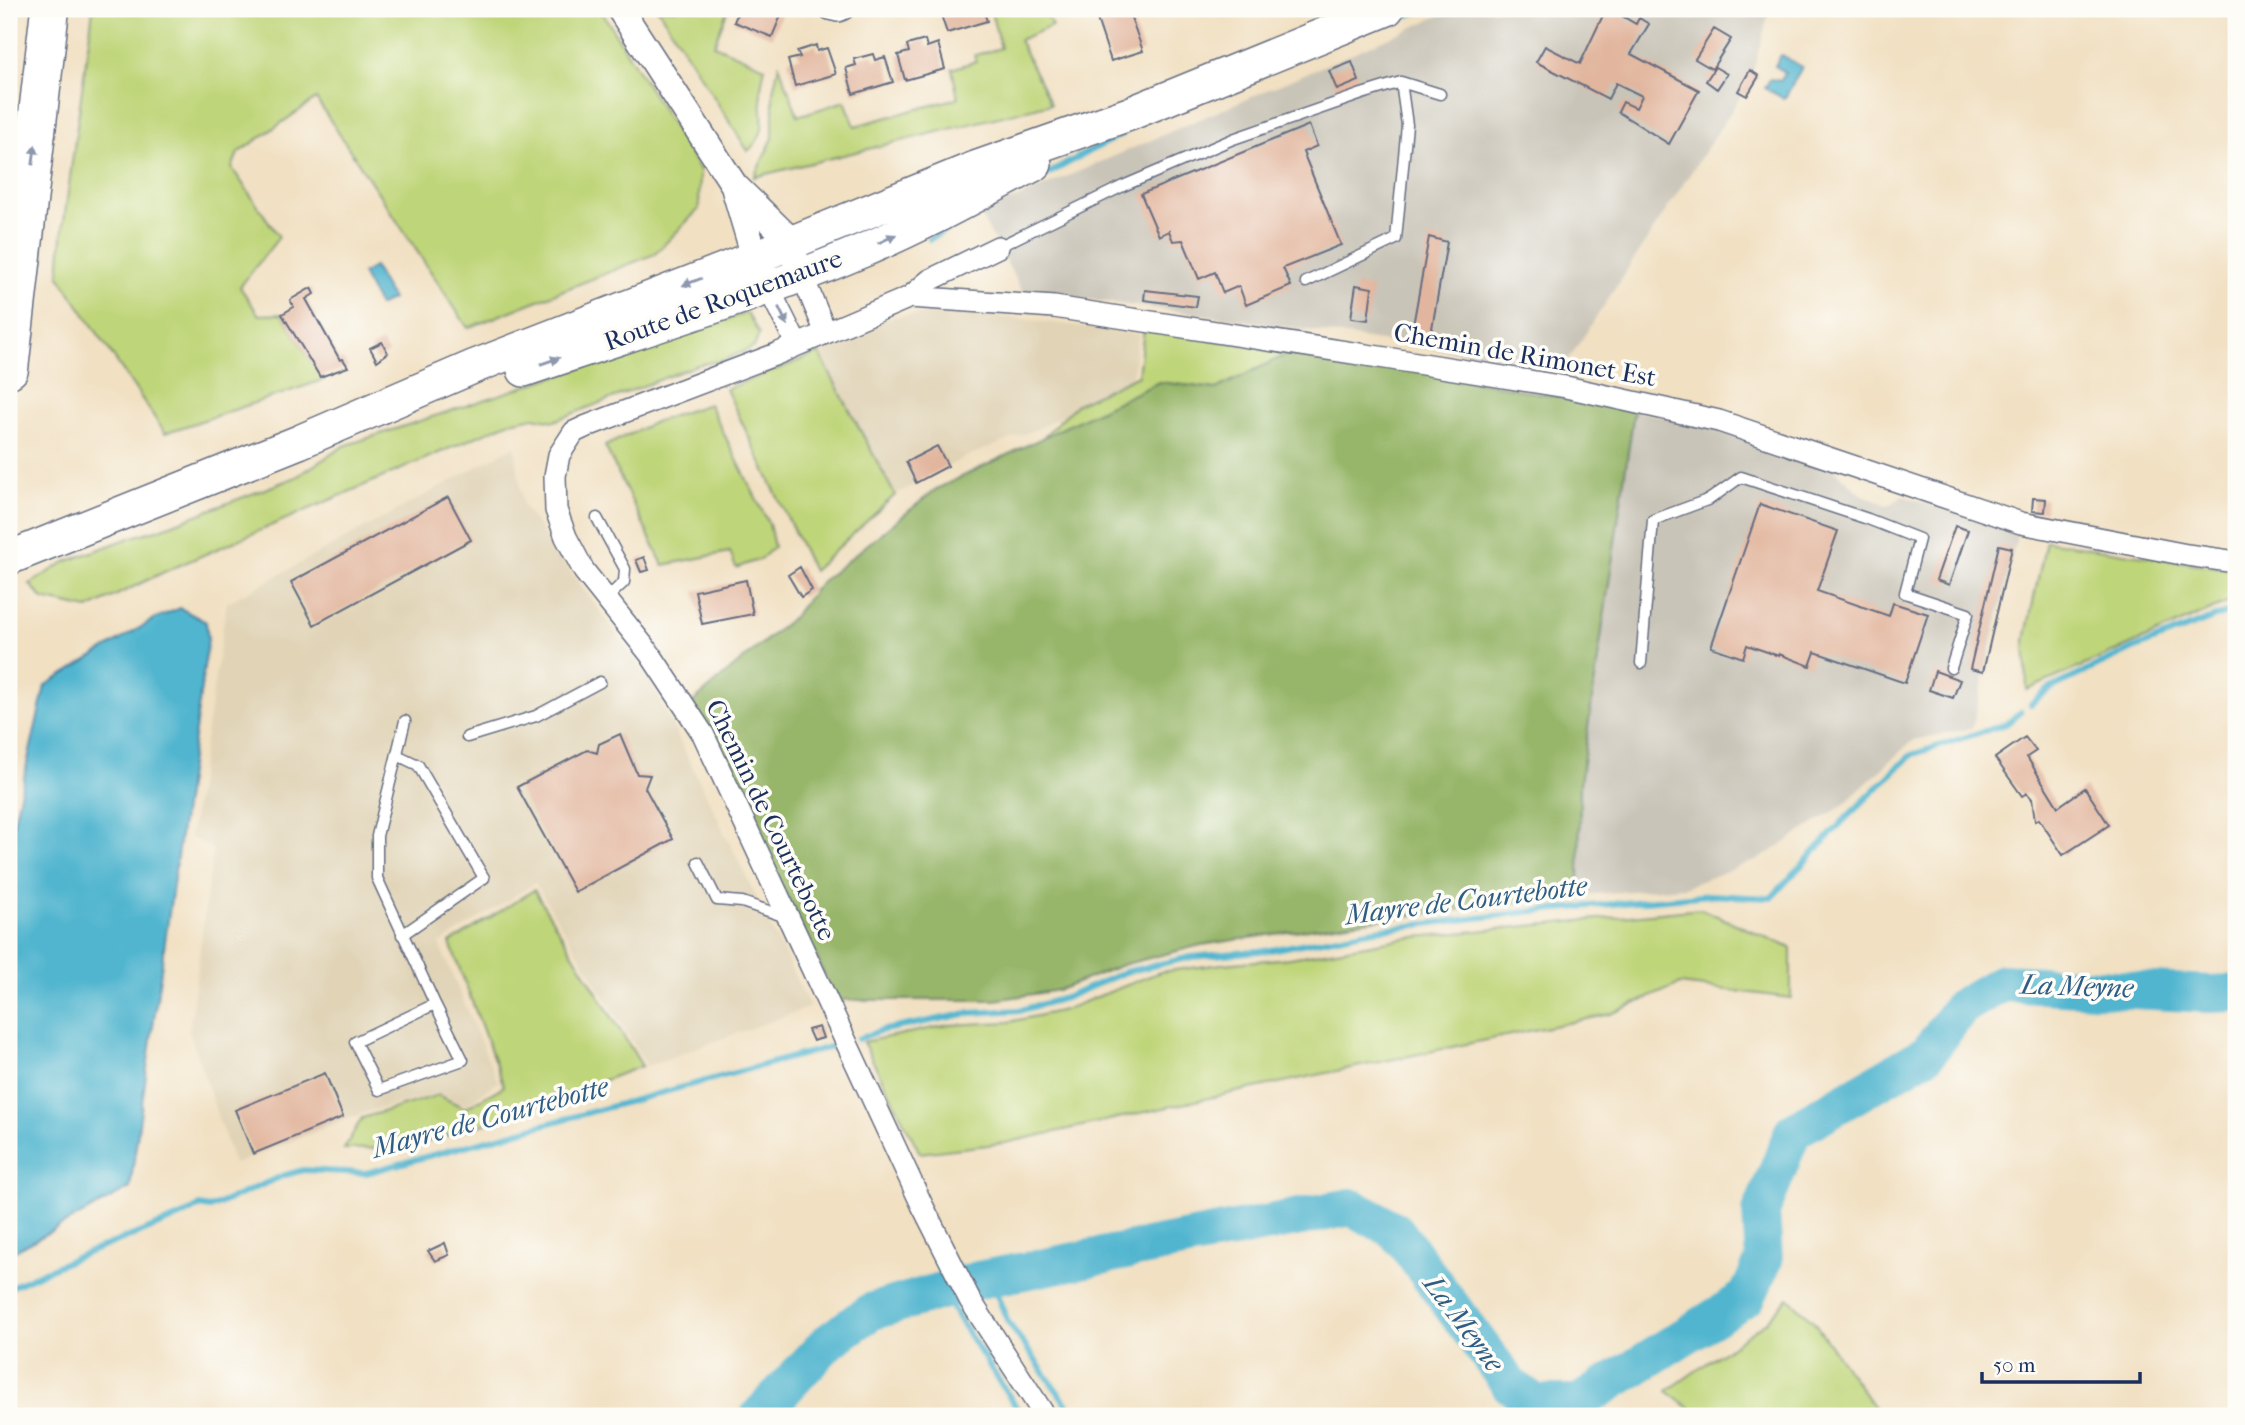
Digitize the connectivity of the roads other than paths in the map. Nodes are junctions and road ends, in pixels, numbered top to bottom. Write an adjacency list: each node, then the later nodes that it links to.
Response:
1 (50, 9): 19 (highway, one-way to 1)
2 (620, 9): 9 (street)
3 (830, 9): 4 (street)
4 (843, 9)
5 (1387, 9): 8 (main road, Route de Roquemaure)
6 (1401, 82): 7 (lane); 11 (lane); 14 (lane)
7 (1440, 94)
8 (1129, 114): 10 (main road, Route de Roquemaure); 13 (main road, Route de Roquemaure, one-way to 8)
9 (734, 185): 10 (street); 12 (street)
10 (789, 244): 12 (main road, Route de Roquemaure); 13 (street)
11 (998, 247): 16 (street)
12 (756, 257): 15 (street); 20 (main road, Route de Roquemaure, one-way to 20)
13 (802, 275): 15 (main road, Route de Roquemaure); 17 (street)
14 (1306, 282)
15 (768, 287): 18 (street, one-way to 18); 20 (main road, Route de Roquemaure, one-way to 15)
16 (910, 297): 17 (street, Chemin de Rimonet Est); 23 (street, Chemin de Rimonet Est)
17 (826, 333): 18 (street, Chemin de Rimonet Est)
18 (797, 345): 24 (street, Chemin de Courtebotte)
19 (9, 369)
20 (299, 442): 22 (main road, Route de Roquemaure)
21 (597, 518): 24 (lane)
22 (9, 558)
23 (2236, 562)
24 (606, 600): 32 (street, Chemin de Courtebotte)
25 (1641, 663): 26 (lane)
26 (1951, 667)
27 (600, 682): 29 (lane)
28 (405, 722): 30 (lane)
29 (467, 737)
30 (397, 755): 33 (lane); 33 (lane)
31 (698, 862): 32 (lane)
32 (788, 918): 35 (street, Chemin de Courtebotte)
33 (402, 934): 34 (lane)
34 (435, 1004): 34 (lane)
35 (1045, 1416)

